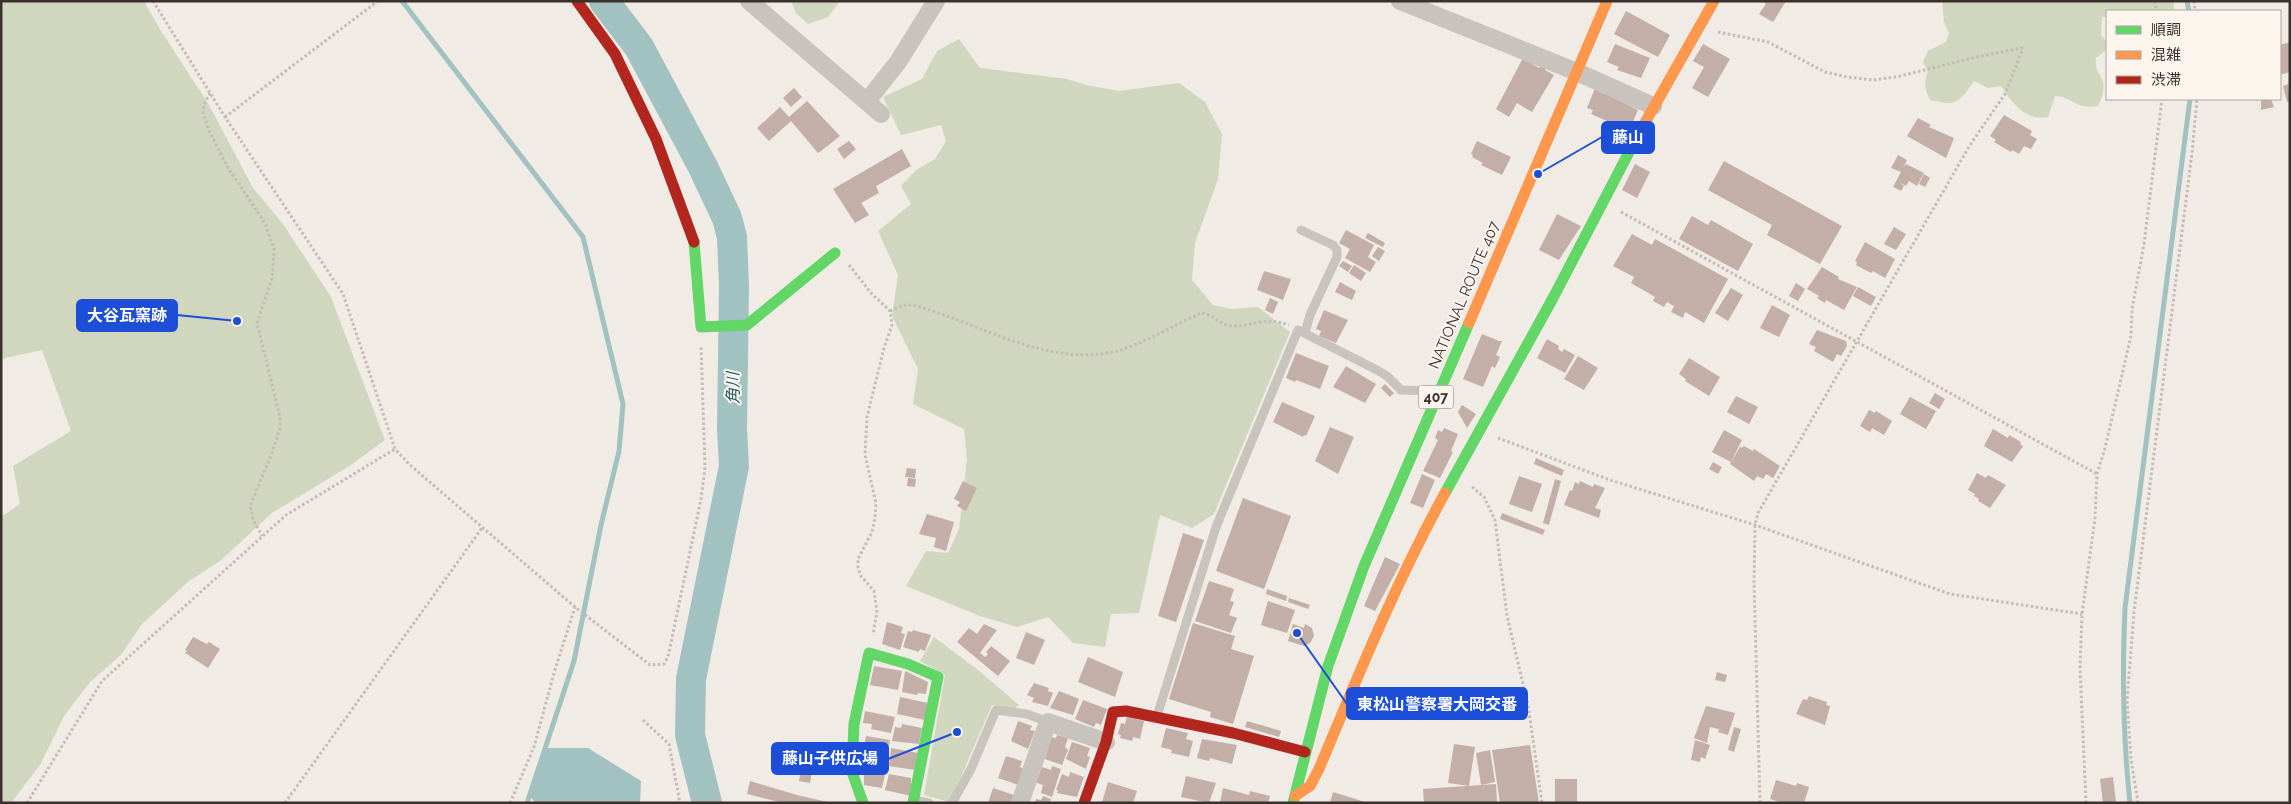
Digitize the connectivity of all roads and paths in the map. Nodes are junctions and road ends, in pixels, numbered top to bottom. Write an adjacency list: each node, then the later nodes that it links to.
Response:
1 (153, 1): 11 (path)
2 (378, 1): 17 (path)
3 (577, 1): 22 (main road)
4 (749, 1): 12 (street)
5 (936, 1): 12 (street)
6 (1400, 1): 10 (street)
7 (1607, 1): 10 (main road, NATIONAL ROUTE 407 / 407)
8 (1714, 1): 9 (main road)
9 (1697, 28): 15 (main road); 24 (path)
10 (1577, 72): 15 (street); 25 (main road, NATIONAL ROUTE 407 / 407)
11 (210, 93): 17 (path); 32 (path)
12 (868, 100): 16 (street)
13 (2162, 100): 28 (path)
14 (2197, 100): 55 (path)
15 (1653, 106): 18 (main road)
16 (881, 114)
17 (225, 117): 27 (path)
18 (1603, 202): 24 (path); 26 (main road)
19 (1301, 230): 23 (lane)
20 (835, 253): 21 (path); 22 (main road)
21 (890, 311): 23 (path); 35 (path)
22 (701, 327): 33 (path)
23 (1302, 332): 25 (lane); 36 (lane)
24 (1857, 341): 28 (path); 30 (path)
25 (1439, 391): 40 (main road, NATIONAL ROUTE 407 / 407)
26 (1479, 431): 29 (main road); 30 (path)
27 (395, 448): 31 (path); 32 (path)
28 (2097, 474): 34 (path)
29 (1453, 478): 41 (main road); 52 (path)
30 (1756, 525): 34 (path); 53 (path)
31 (482, 528): 33 (path); 44 (path)
32 (262, 536): 43 (path)
33 (575, 607): 45 (path)
34 (2082, 614): 54 (path)
35 (869, 653): 42 (main road); 47 (main road)
36 (1157, 718): 39 (main road); 40 (main road)
37 (643, 720): 46 (path)
38 (1048, 722): 39 (street); 49 (lane); 50 (street)
39 (1106, 742): 51 (main road)
40 (1305, 752): 41 (main road, NATIONAL ROUTE 407 / 407)
41 (1294, 799)
42 (914, 801): 48 (lane)
43 (27, 803)
44 (285, 803)
45 (510, 803)
46 (680, 803)
47 (863, 803)
48 (929, 803)
49 (952, 803)
50 (1020, 803)
51 (1084, 803)
52 (1542, 803)
53 (1760, 803)
54 (2086, 803)
55 (2138, 803)

